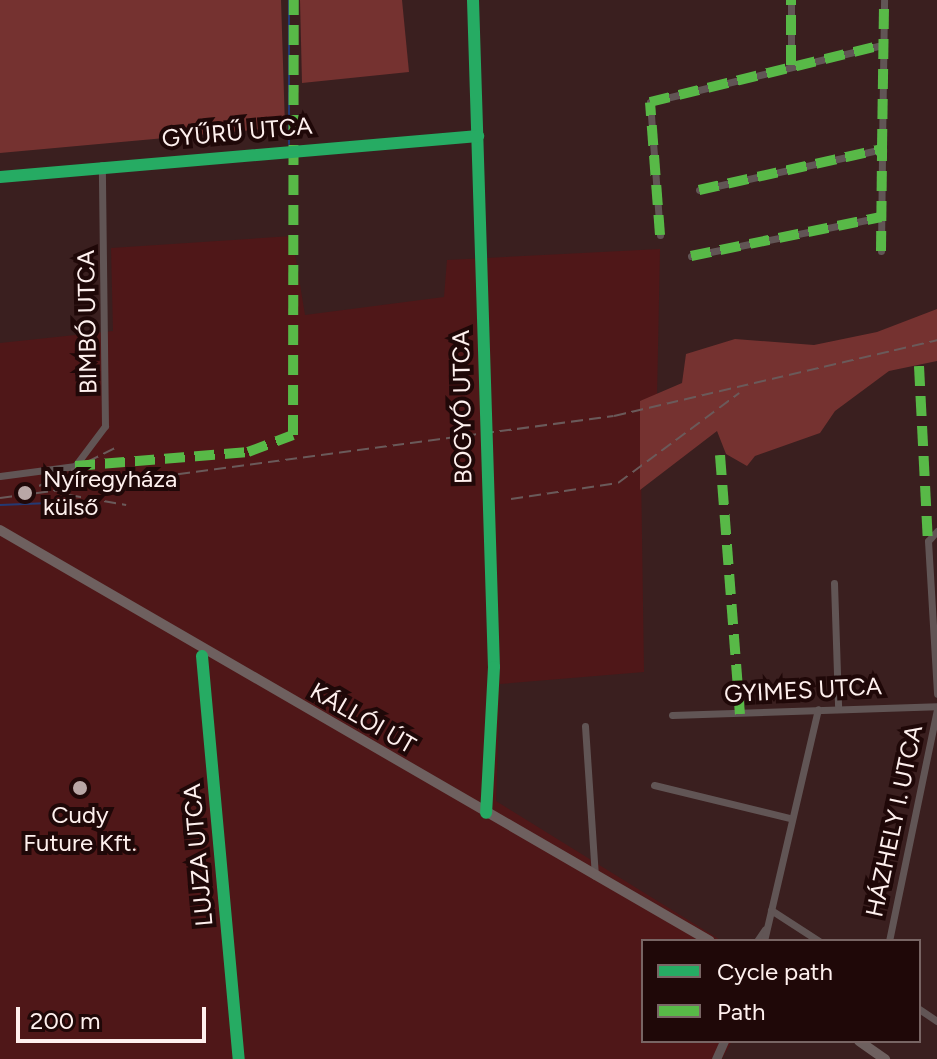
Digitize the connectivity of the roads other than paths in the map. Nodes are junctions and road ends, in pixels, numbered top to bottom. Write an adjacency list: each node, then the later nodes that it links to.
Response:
1 (473, 0): 6 (street, BOGYÓ UTCA)
2 (791, 0): 5 (street)
3 (884, 0): 4 (street)
4 (882, 45): 5 (street); 7 (street)
5 (791, 65): 12 (street)
6 (478, 136): 8 (street, GYŰRŰ UTCA); 27 (street, BOGYÓ UTCA)
7 (882, 149): 10 (street); 11 (street)
8 (102, 165): 9 (street, GYŰRŰ UTCA); 15 (street, BIMBÓ UTCA)
9 (0, 177)
10 (699, 190)
11 (881, 217): 13 (street); 14 (street)
12 (660, 235)
13 (881, 251)
14 (691, 256)
15 (0, 476)
16 (0, 530): 19 (main road, KÁLLÓI ÚT)
17 (937, 531): 20 (street, HÁZHELY I. UTCA)
18 (834, 583): 21 (street)
19 (202, 648): 27 (main road, KÁLLÓI ÚT); 39 (street, LUJZA UTCA)
20 (937, 694)
21 (838, 706): 22 (street, GYIMES UTCA); 23 (street, GYIMES UTCA)
22 (937, 708): 36 (street, HÁZHELY I. UTCA)
23 (818, 709): 24 (street, GYIMES UTCA); 28 (street)
24 (672, 715)
25 (585, 726): 29 (street)
26 (654, 785): 28 (street)
27 (486, 813): 29 (main road, KÁLLÓI ÚT)
28 (789, 818): 30 (street)
29 (595, 876): 32 (main road, KÁLLÓI ÚT)
30 (771, 910): 31 (street); 35 (street)
31 (767, 927): 33 (street); 34 (street)
32 (706, 939)
33 (758, 939)
34 (764, 939)
35 (816, 939)
36 (889, 939)
37 (865, 1043): 38 (main road)
38 (883, 1058)
39 (239, 1059)

